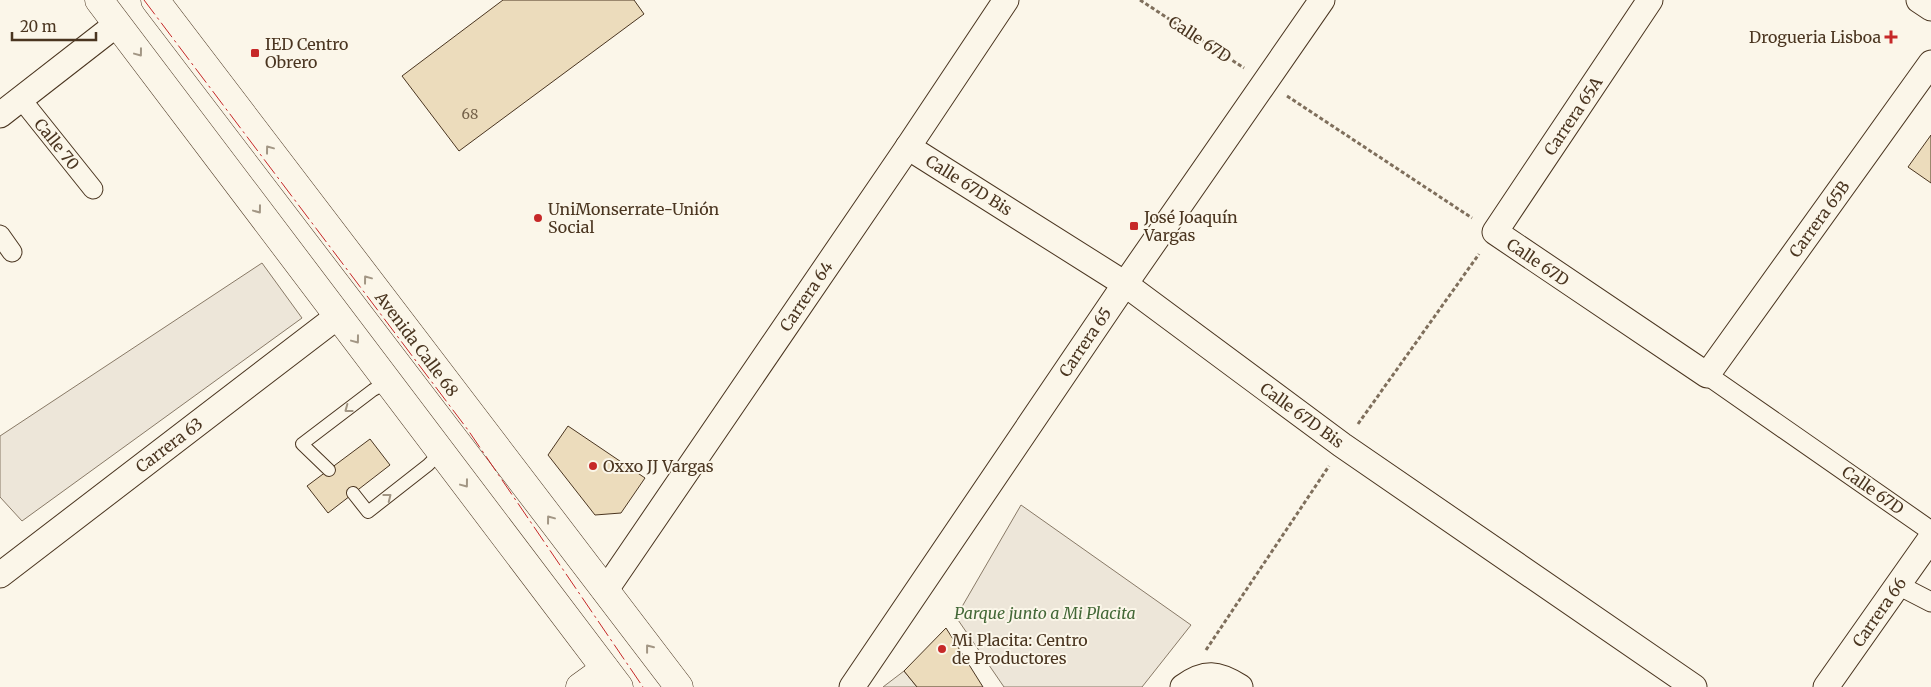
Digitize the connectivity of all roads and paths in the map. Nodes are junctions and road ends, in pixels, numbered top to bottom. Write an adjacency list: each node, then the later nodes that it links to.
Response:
1 (99, 0): 9 (main road)
2 (155, 0): 30 (main road, Avenida Calle 68, one-way to 2)
3 (1006, 0): 14 (street, Carrera 64)
4 (1140, 0): 11 (path, Calle 67D)
5 (1322, 0): 11 (street, Carrera 65)
6 (1650, 0): 16 (street, Carrera 65A)
7 (1919, 0): 8 (street)
8 (1931, 8)
9 (117, 24): 12 (street); 20 (main road, one-way to 20)
10 (1931, 63): 21 (street, Carrera 65B)
11 (1265, 82): 16 (path, Calle 67D); 19 (street, Carrera 65)
12 (21, 99): 13 (street); 15 (street, Calle 70)
13 (0, 115)
14 (908, 147): 19 (street, Calle 67D Bis); 30 (street, Carrera 64)
15 (93, 189)
16 (1495, 232): 21 (street, Calle 67D)
17 (0, 235): 18 (street)
18 (12, 252)
19 (1125, 284): 33 (street, Carrera 65); 38 (street, Calle 67D Bis)
20 (338, 316): 22 (main road, one-way to 22); 28 (street, Carrera 63)
21 (1707, 375): 26 (street, Calle 67D)
22 (388, 382): 23 (main road); 24 (lane, one-way to 24)
23 (441, 452): 25 (lane, one-way to 23); 32 (main road, one-way to 32)
24 (329, 470)
25 (353, 493)
26 (1931, 531)
27 (1931, 538): 29 (street, Carrera 66)
28 (0, 574)
29 (1898, 585): 31 (street); 39 (street, Carrera 66)
30 (605, 591): 35 (main road, Avenida Calle 68, one-way to 30)
31 (1931, 602)
32 (612, 678): 34 (main road)
33 (859, 684)
34 (580, 687)
35 (678, 687)
36 (1183, 687): 37 (street)
37 (1240, 687)
38 (1694, 687)
39 (1826, 687)

